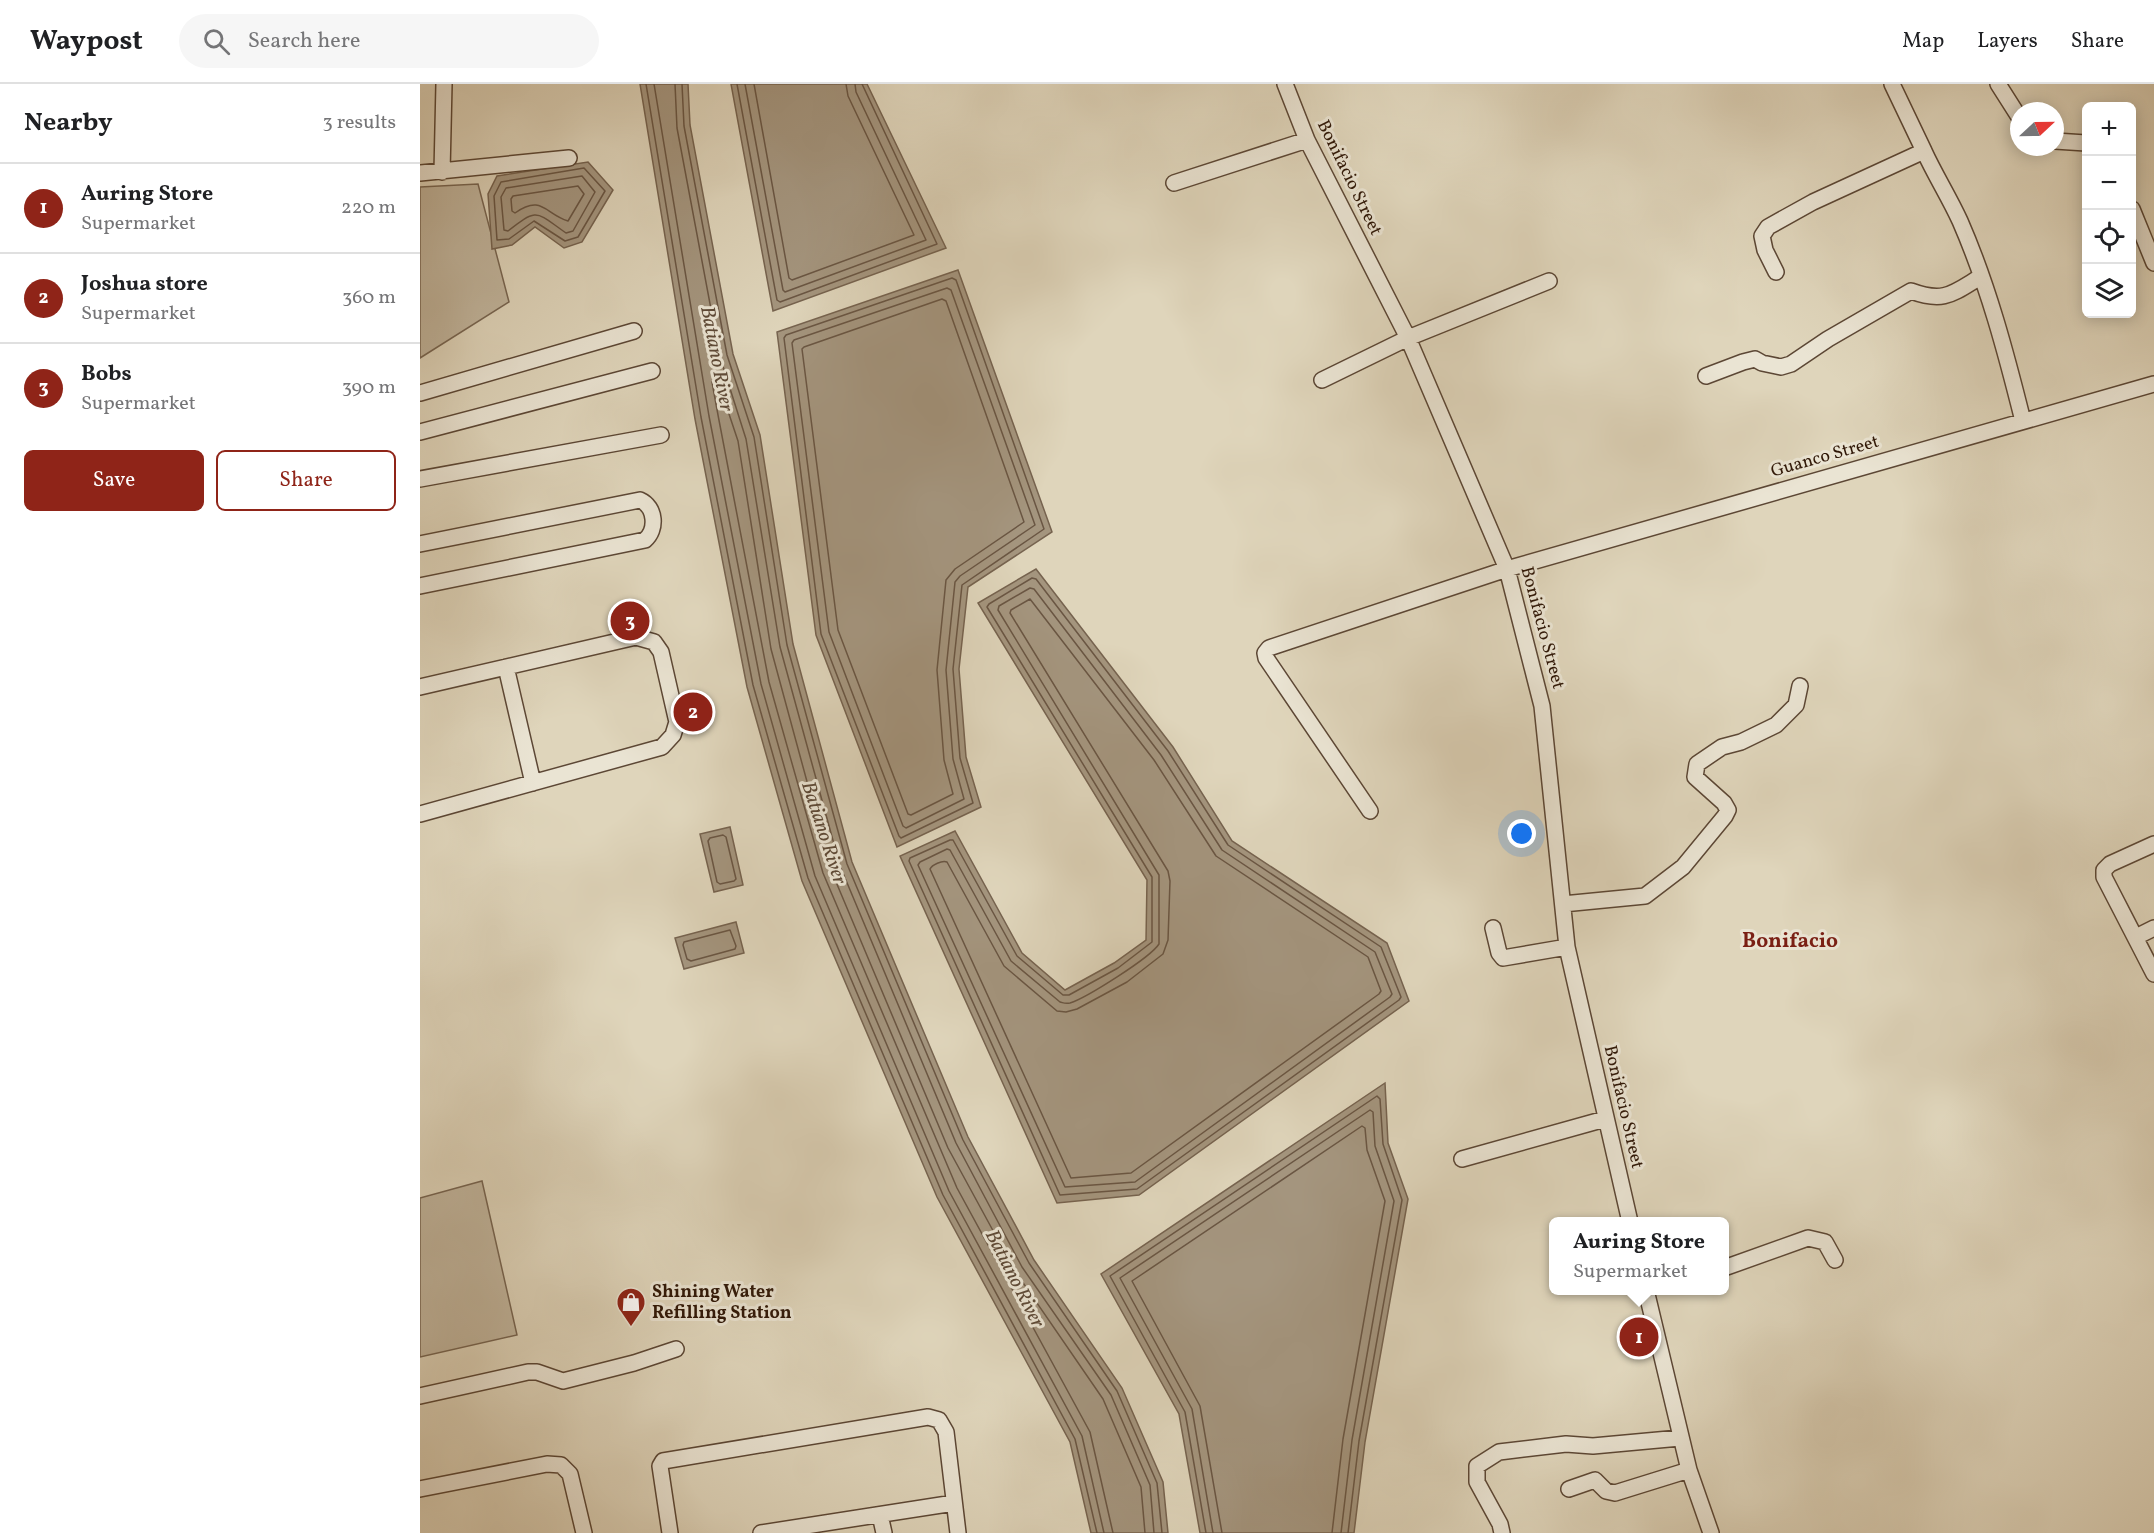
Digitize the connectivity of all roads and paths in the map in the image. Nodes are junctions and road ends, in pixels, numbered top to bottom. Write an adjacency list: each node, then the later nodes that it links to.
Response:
1 (444, 84): 11 (street)
2 (1892, 84): 9 (street)
3 (1998, 84): 5 (street)
4 (1290, 85): 6 (street, Bonifacio Street)
5 (2010, 103)
6 (1307, 140): 13 (street); 20 (street, Bonifacio Street)
7 (2064, 142): 8 (street)
8 (2082, 143)
9 (1924, 151): 16 (street); 17 (street)
10 (569, 158): 11 (street)
11 (442, 172): 12 (street)
12 (420, 173)
13 (1174, 183)
14 (2132, 210): 15 (street)
15 (2154, 263)
16 (1776, 272)
17 (1980, 277): 22 (street); 26 (street)
18 (1549, 281): 20 (street)
19 (634, 331): 25 (street)
20 (1408, 338): 23 (street); 31 (street, Bonifacio Street)
21 (652, 371): 27 (street)
22 (1706, 376)
23 (1322, 380)
24 (2154, 384): 26 (street, Guanco Street)
25 (420, 393)
26 (2023, 421): 31 (street, Guanco Street)
27 (420, 432)
28 (661, 435): 29 (street)
29 (420, 479)
30 (420, 544): 32 (street)
31 (1507, 568): 37 (street, Guanco Street); 40 (street, Bonifacio Street)
32 (420, 586)
33 (506, 667): 35 (street); 36 (street); 36 (street)
34 (1800, 686): 40 (street)
35 (420, 687)
36 (533, 783): 38 (street)
37 (1370, 811)
38 (420, 814)
39 (2154, 844): 43 (street)
40 (1563, 904): 44 (street, Bonifacio Street)
41 (1493, 928): 44 (street)
42 (2154, 928): 43 (street)
43 (2136, 937): 45 (street)
44 (1567, 947): 46 (street, Bonifacio Street)
45 (2154, 974)
46 (1605, 1119): 47 (street); 48 (street, Bonifacio Street)
47 (1462, 1158)
48 (1629, 1217)
49 (1835, 1260): 50 (street)
50 (1729, 1267)
51 (1647, 1295): 54 (street)
52 (676, 1349): 53 (street)
53 (420, 1396)
54 (1680, 1438): 55 (street); 65 (street)
55 (1689, 1470): 57 (street); 66 (street)
56 (420, 1489): 60 (street)
57 (1569, 1489)
58 (954, 1503): 59 (street); 61 (street); 64 (street)
59 (880, 1515): 62 (street); 63 (street)
60 (584, 1533)
61 (670, 1533)
62 (761, 1533)
63 (884, 1533)
64 (958, 1533)
65 (1502, 1533)
66 (1711, 1533)

